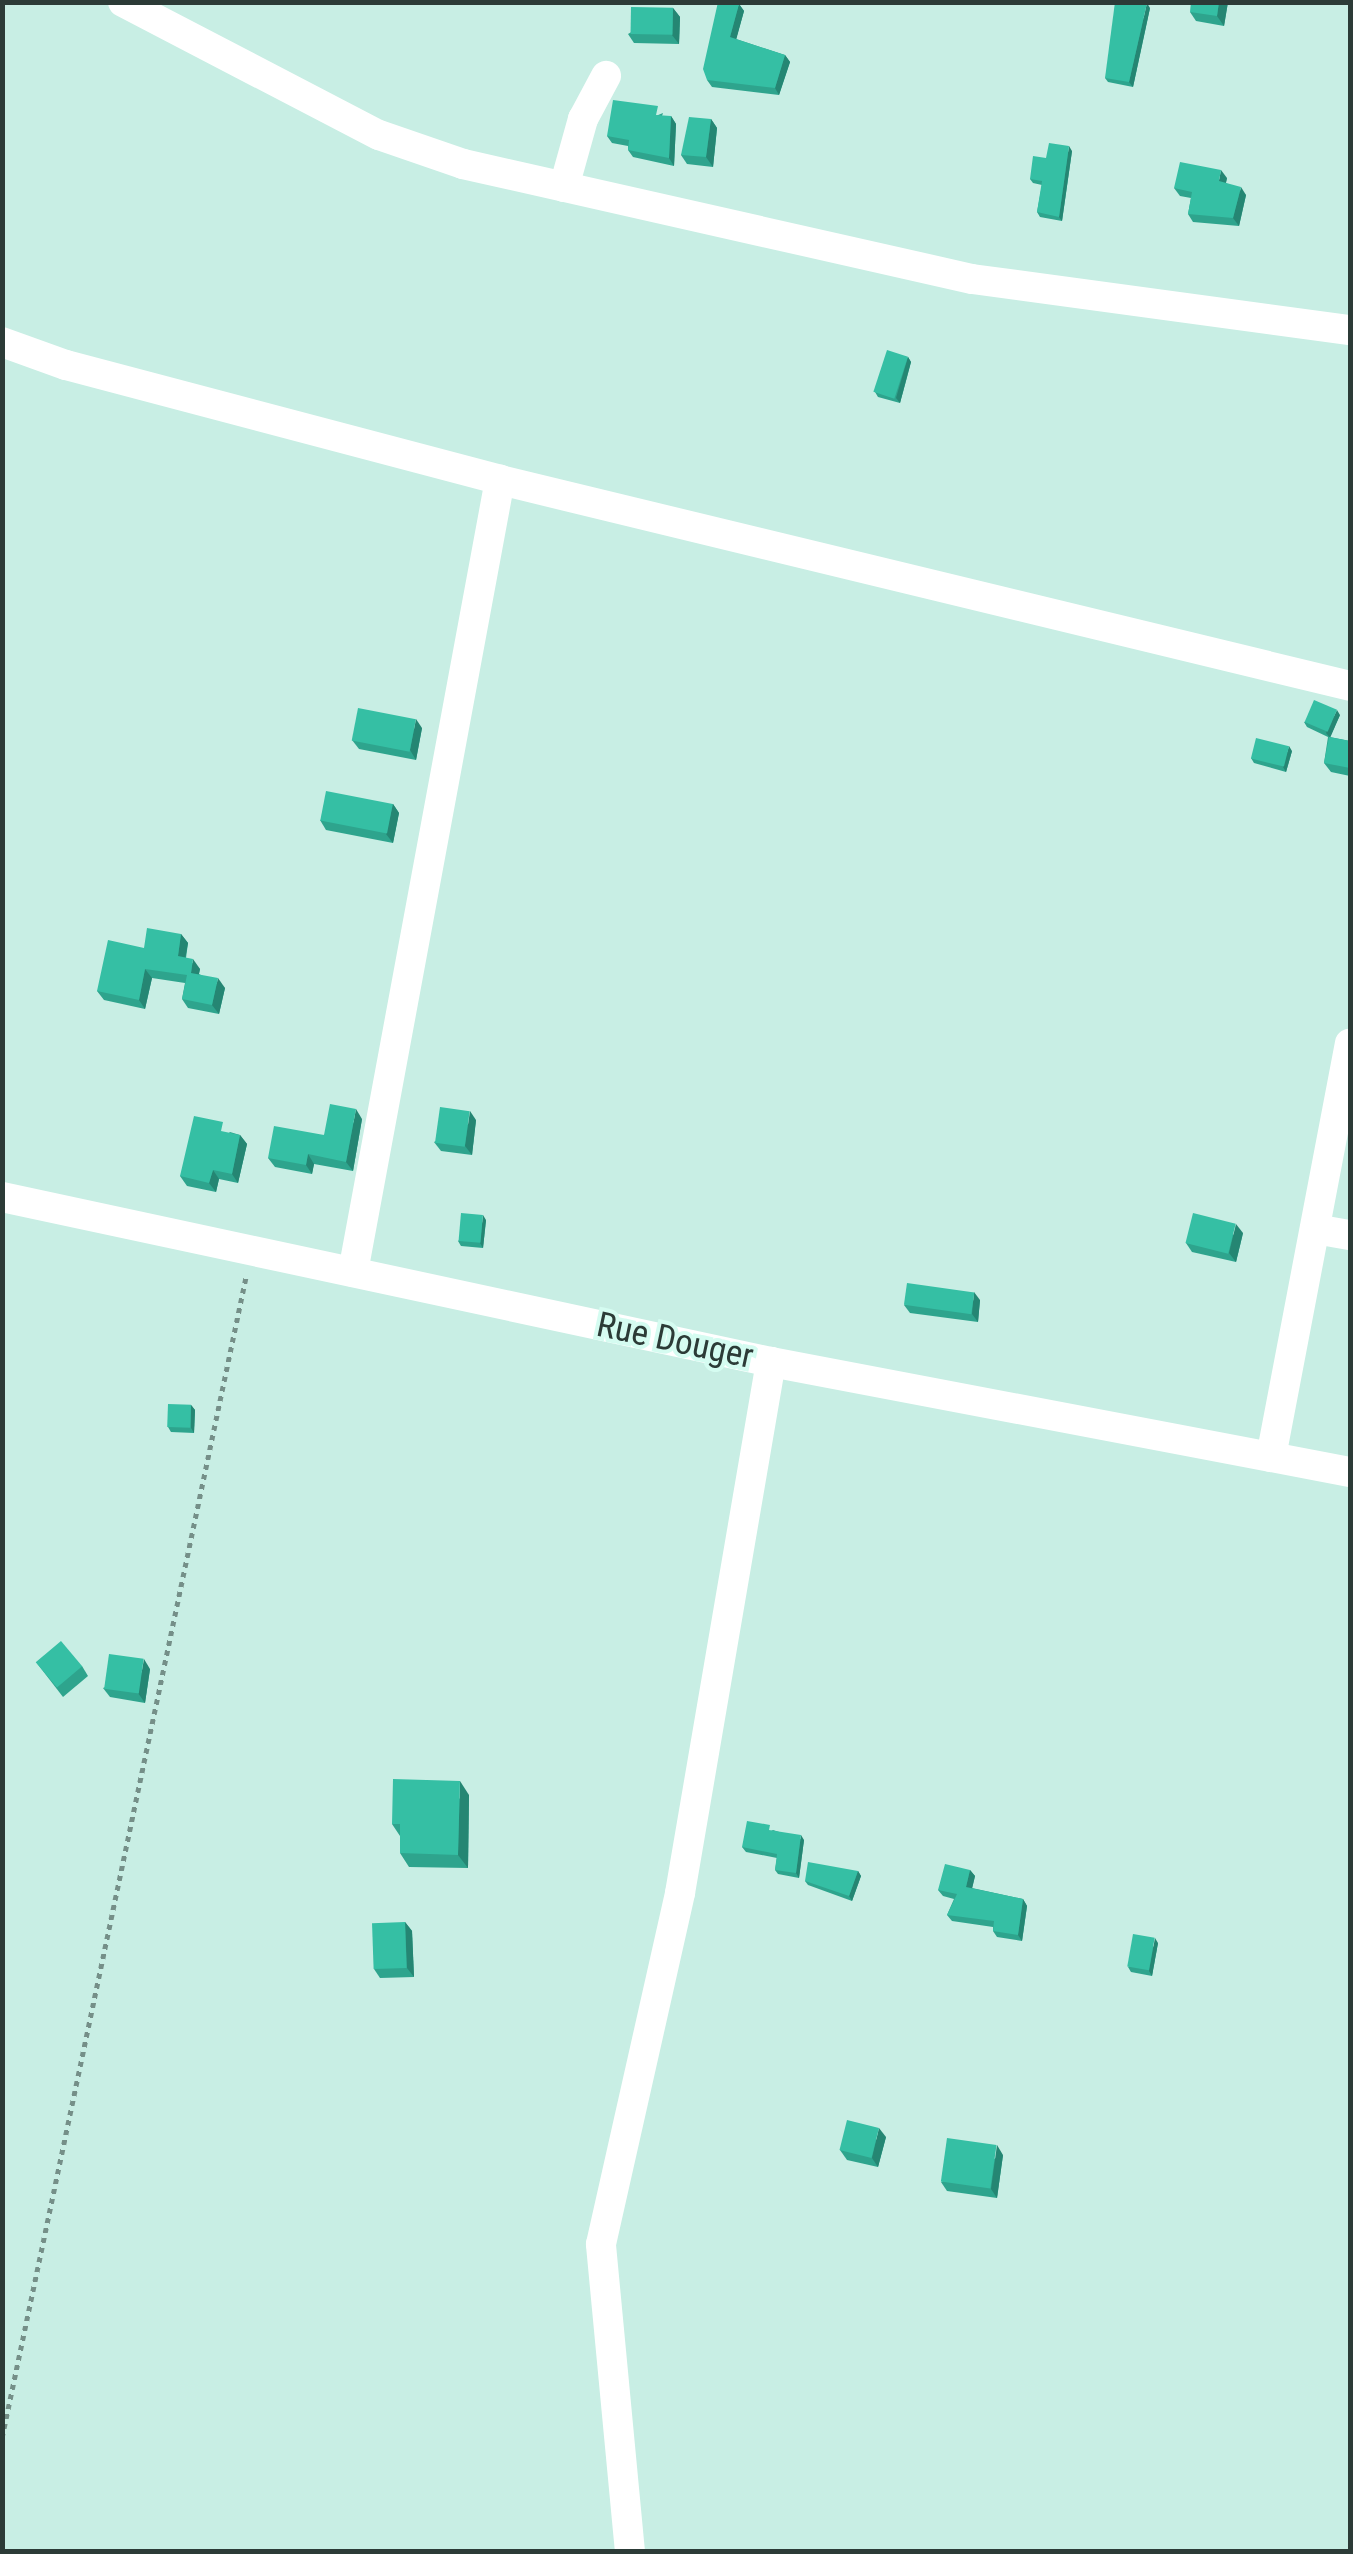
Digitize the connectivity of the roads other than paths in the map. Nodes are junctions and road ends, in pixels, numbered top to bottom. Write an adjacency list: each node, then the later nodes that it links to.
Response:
1 (123, 2): 3 (street)
2 (606, 76): 3 (street)
3 (564, 187): 4 (street)
4 (1350, 330)
5 (2, 342): 6 (street)
6 (500, 480): 7 (street); 12 (street)
7 (1350, 686)
8 (1350, 1043): 10 (street)
9 (2, 1197): 12 (street, Rue Douger)
10 (1314, 1229): 11 (street); 14 (street)
11 (1350, 1235)
12 (354, 1272): 13 (street, Rue Douger)
13 (771, 1362): 14 (street, Rue Douger); 16 (street)
14 (1271, 1457): 15 (street, Rue Douger)
15 (1350, 1472)
16 (630, 2552)

